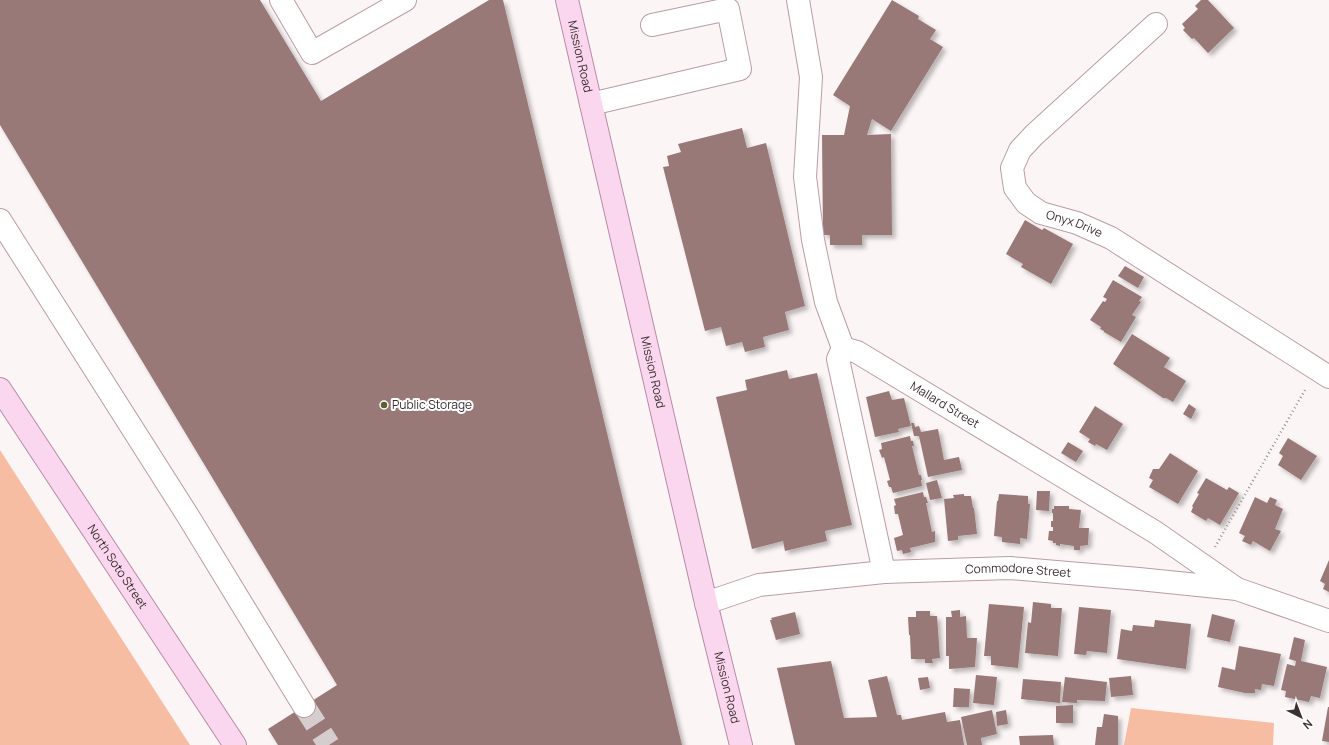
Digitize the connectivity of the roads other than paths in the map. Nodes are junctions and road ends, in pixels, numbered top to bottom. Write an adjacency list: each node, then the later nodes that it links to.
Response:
1 (282, 0): 2 (street)
2 (405, 0)
3 (567, 0): 7 (main road, Mission Road)
4 (798, 0): 9 (street)
5 (1156, 24): 10 (street, Onyx Drive)
6 (652, 26): 7 (street)
7 (591, 104): 14 (main road, Mission Road)
8 (0, 220): 16 (street)
9 (843, 348): 12 (street); 13 (street, Mallard Street)
10 (1323, 373)
11 (0, 389): 17 (main road, North Soto Street)
12 (884, 572): 13 (street, Commodore Street); 14 (street, Commodore Street)
13 (1237, 589): 15 (street, Commodore Street)
14 (706, 604): 18 (main road, Mission Road)
15 (1329, 621)
16 (304, 706)
17 (235, 745)
18 (741, 745)

